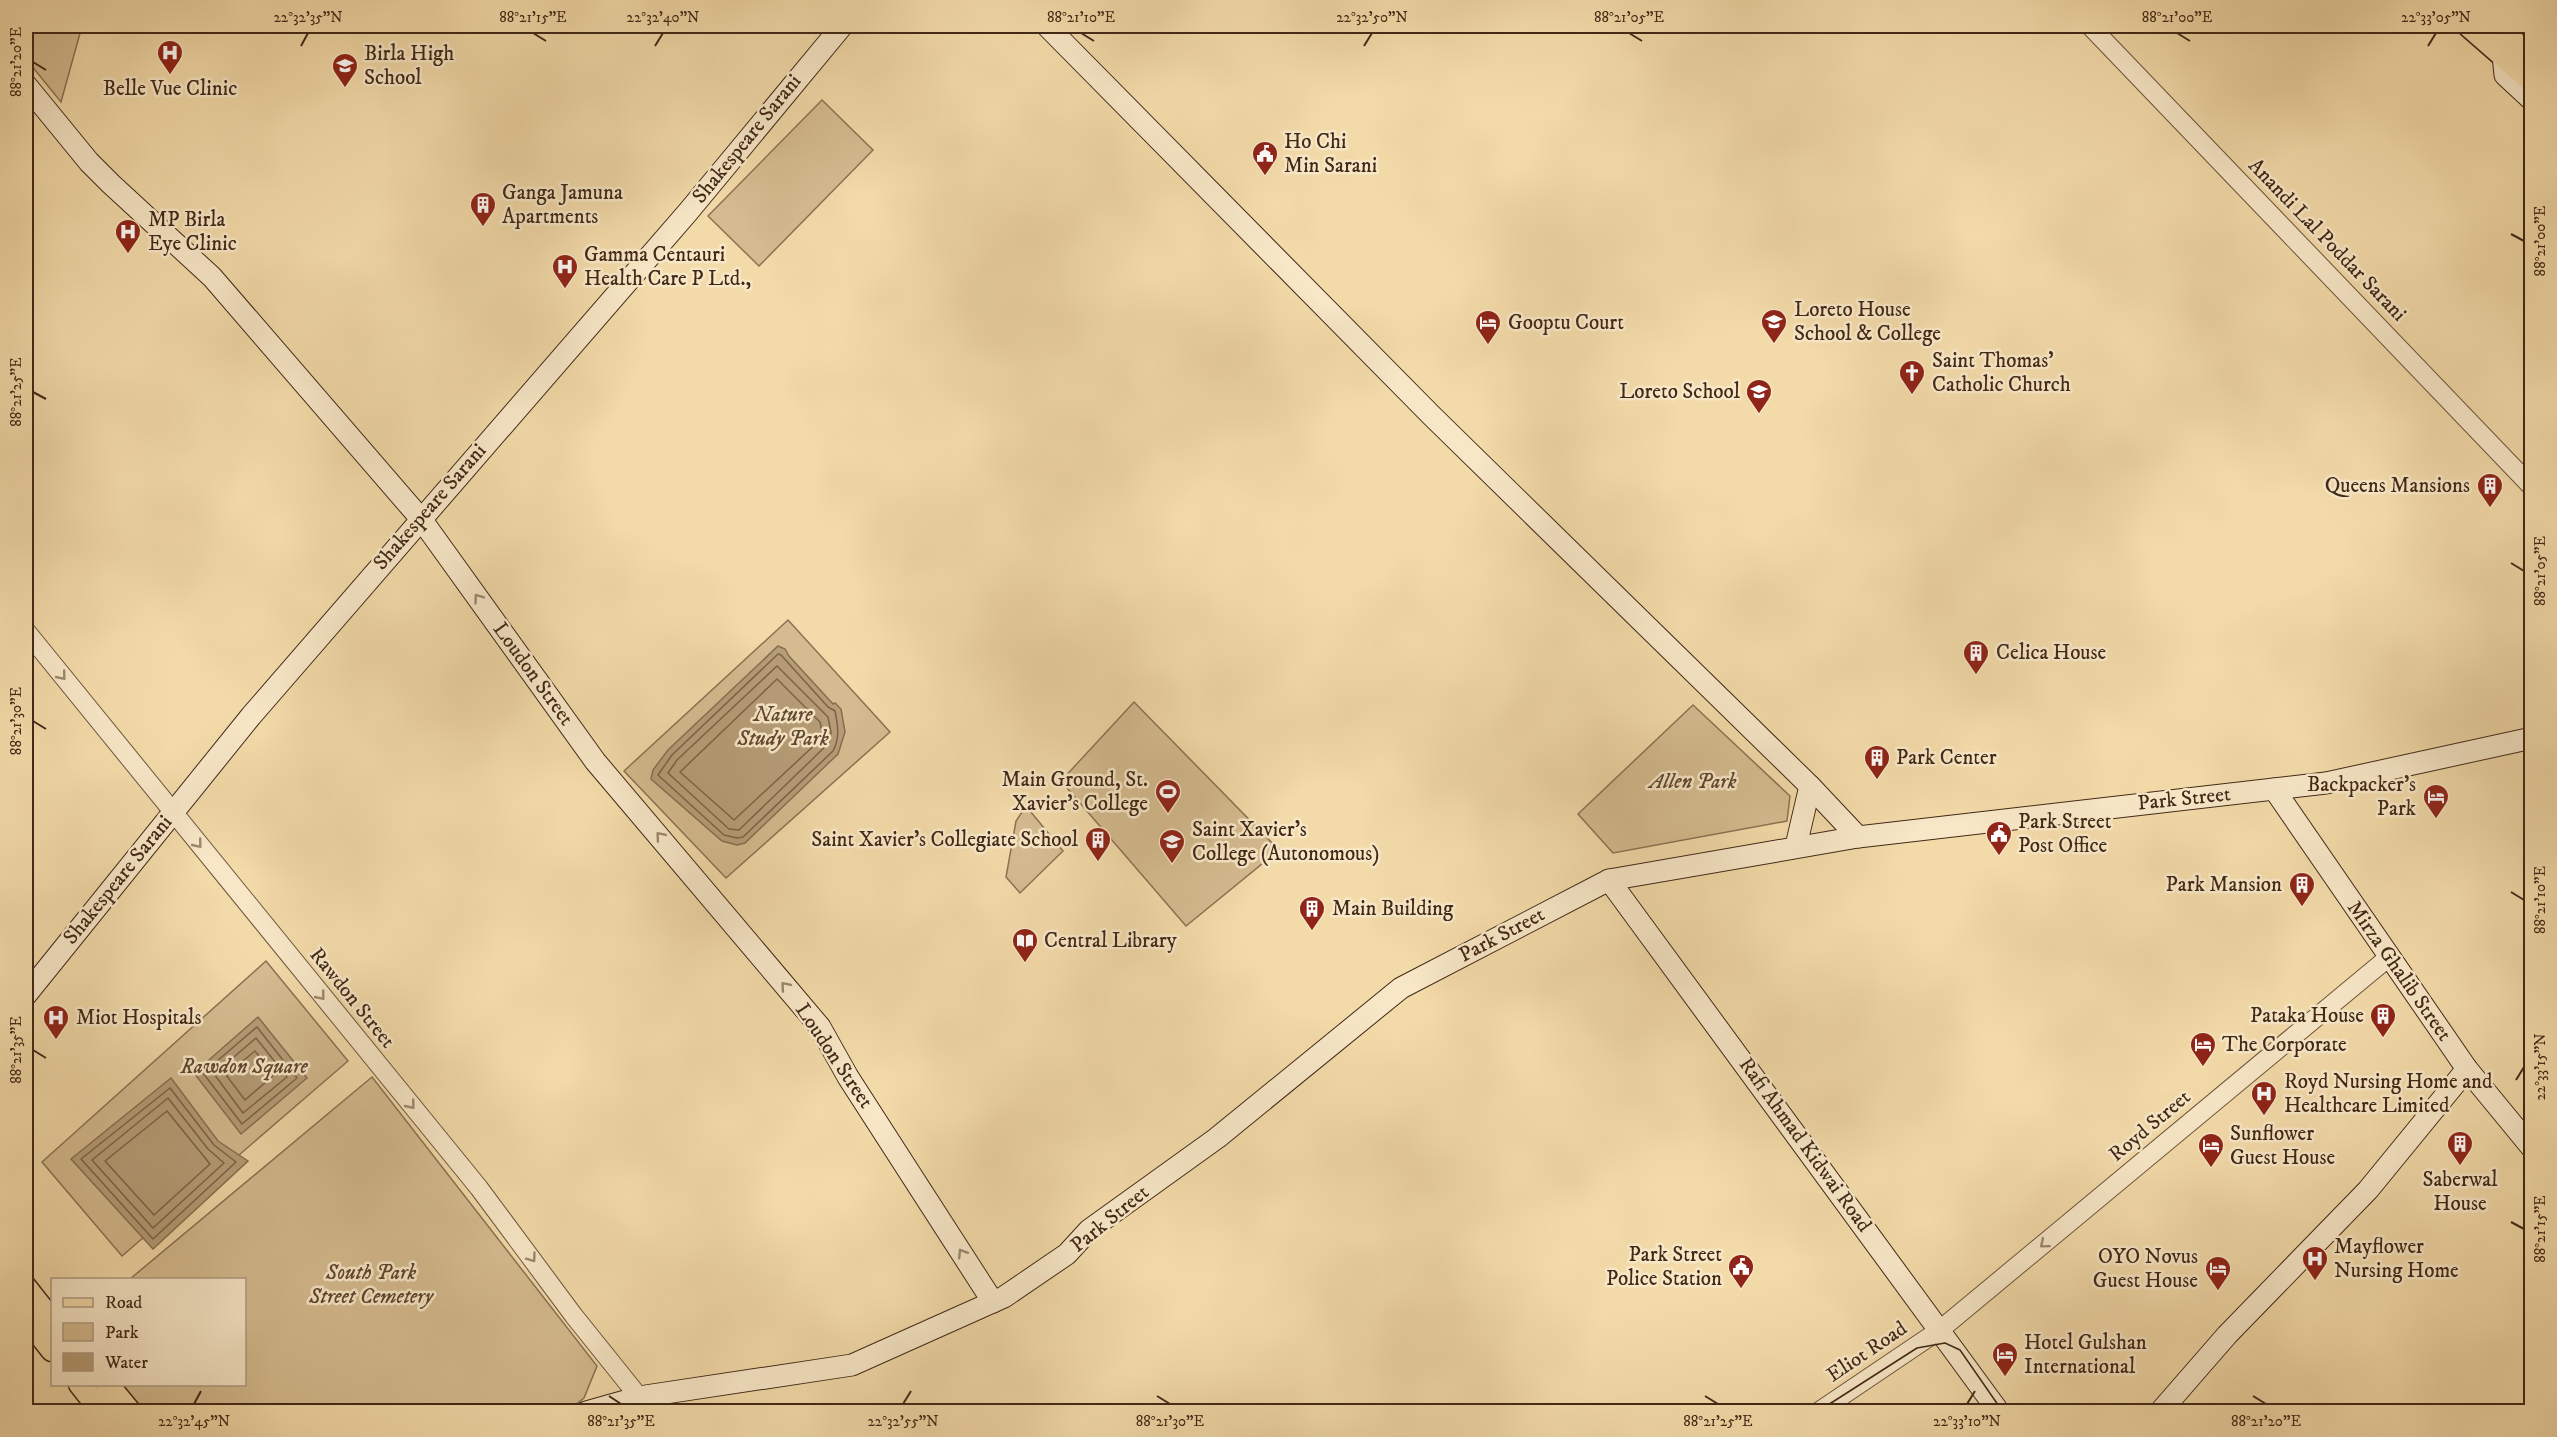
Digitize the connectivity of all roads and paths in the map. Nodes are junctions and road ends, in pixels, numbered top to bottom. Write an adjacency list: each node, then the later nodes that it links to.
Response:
1 (842, 26): 11 (main road, Shakespeare Sarani)
2 (1047, 26): 14 (main road)
3 (2090, 26): 10 (street, Anandi Lal Poddar Sarani)
4 (2469, 26): 6 (main road)
5 (2496, 26): 6 (main road)
6 (2521, 50): 7 (main road); 9 (main road)
7 (2532, 81)
8 (26, 85): 11 (main road, Loudon Street)
9 (2532, 100)
10 (2532, 487)
11 (421, 519): 16 (main road, Shakespeare Sarani); 25 (main road, Loudon Street, one-way to 11)
12 (26, 631): 16 (street, Rawdon Street, one-way to 16)
13 (2532, 738): 15 (main road, Park Street)
14 (1810, 786): 17 (main road); 18 (main road)
15 (2274, 789): 17 (main road, Park Street); 20 (main road, Mirza Ghalib Street)
16 (172, 812): 21 (main road, Shakespeare Sarani); 32 (street, Rawdon Street, one-way to 32)
17 (1858, 837): 18 (main road, Park Street)
18 (1796, 846): 19 (main road, Park Street)
19 (1609, 880): 25 (main road, Park Street); 28 (main road, Rafi Ahmad Kidwai Road)
20 (2389, 957): 22 (main road, Mirza Ghalib Street); 28 (street, Royd Street, one-way to 28)
21 (26, 995)
22 (2467, 1069): 23 (main road, Mirza Ghalib Street); 38 (main road)
23 (2532, 1148)
24 (26, 1288): 27 (main road)
25 (993, 1302): 32 (main road, Park Street)
26 (26, 1317): 29 (main road)
27 (51, 1320)
28 (1941, 1329): 36 (street, Eliot Road); 37 (main road, Rafi Ahmad Kidwai Road)
29 (51, 1349)
30 (82, 1386): 33 (main road)
31 (109, 1386): 34 (main road)
32 (639, 1397): 35 (main road, Park Street)
33 (102, 1412)
34 (130, 1412)
35 (586, 1412)
36 (1818, 1412)
37 (1999, 1412)
38 (2160, 1412)

